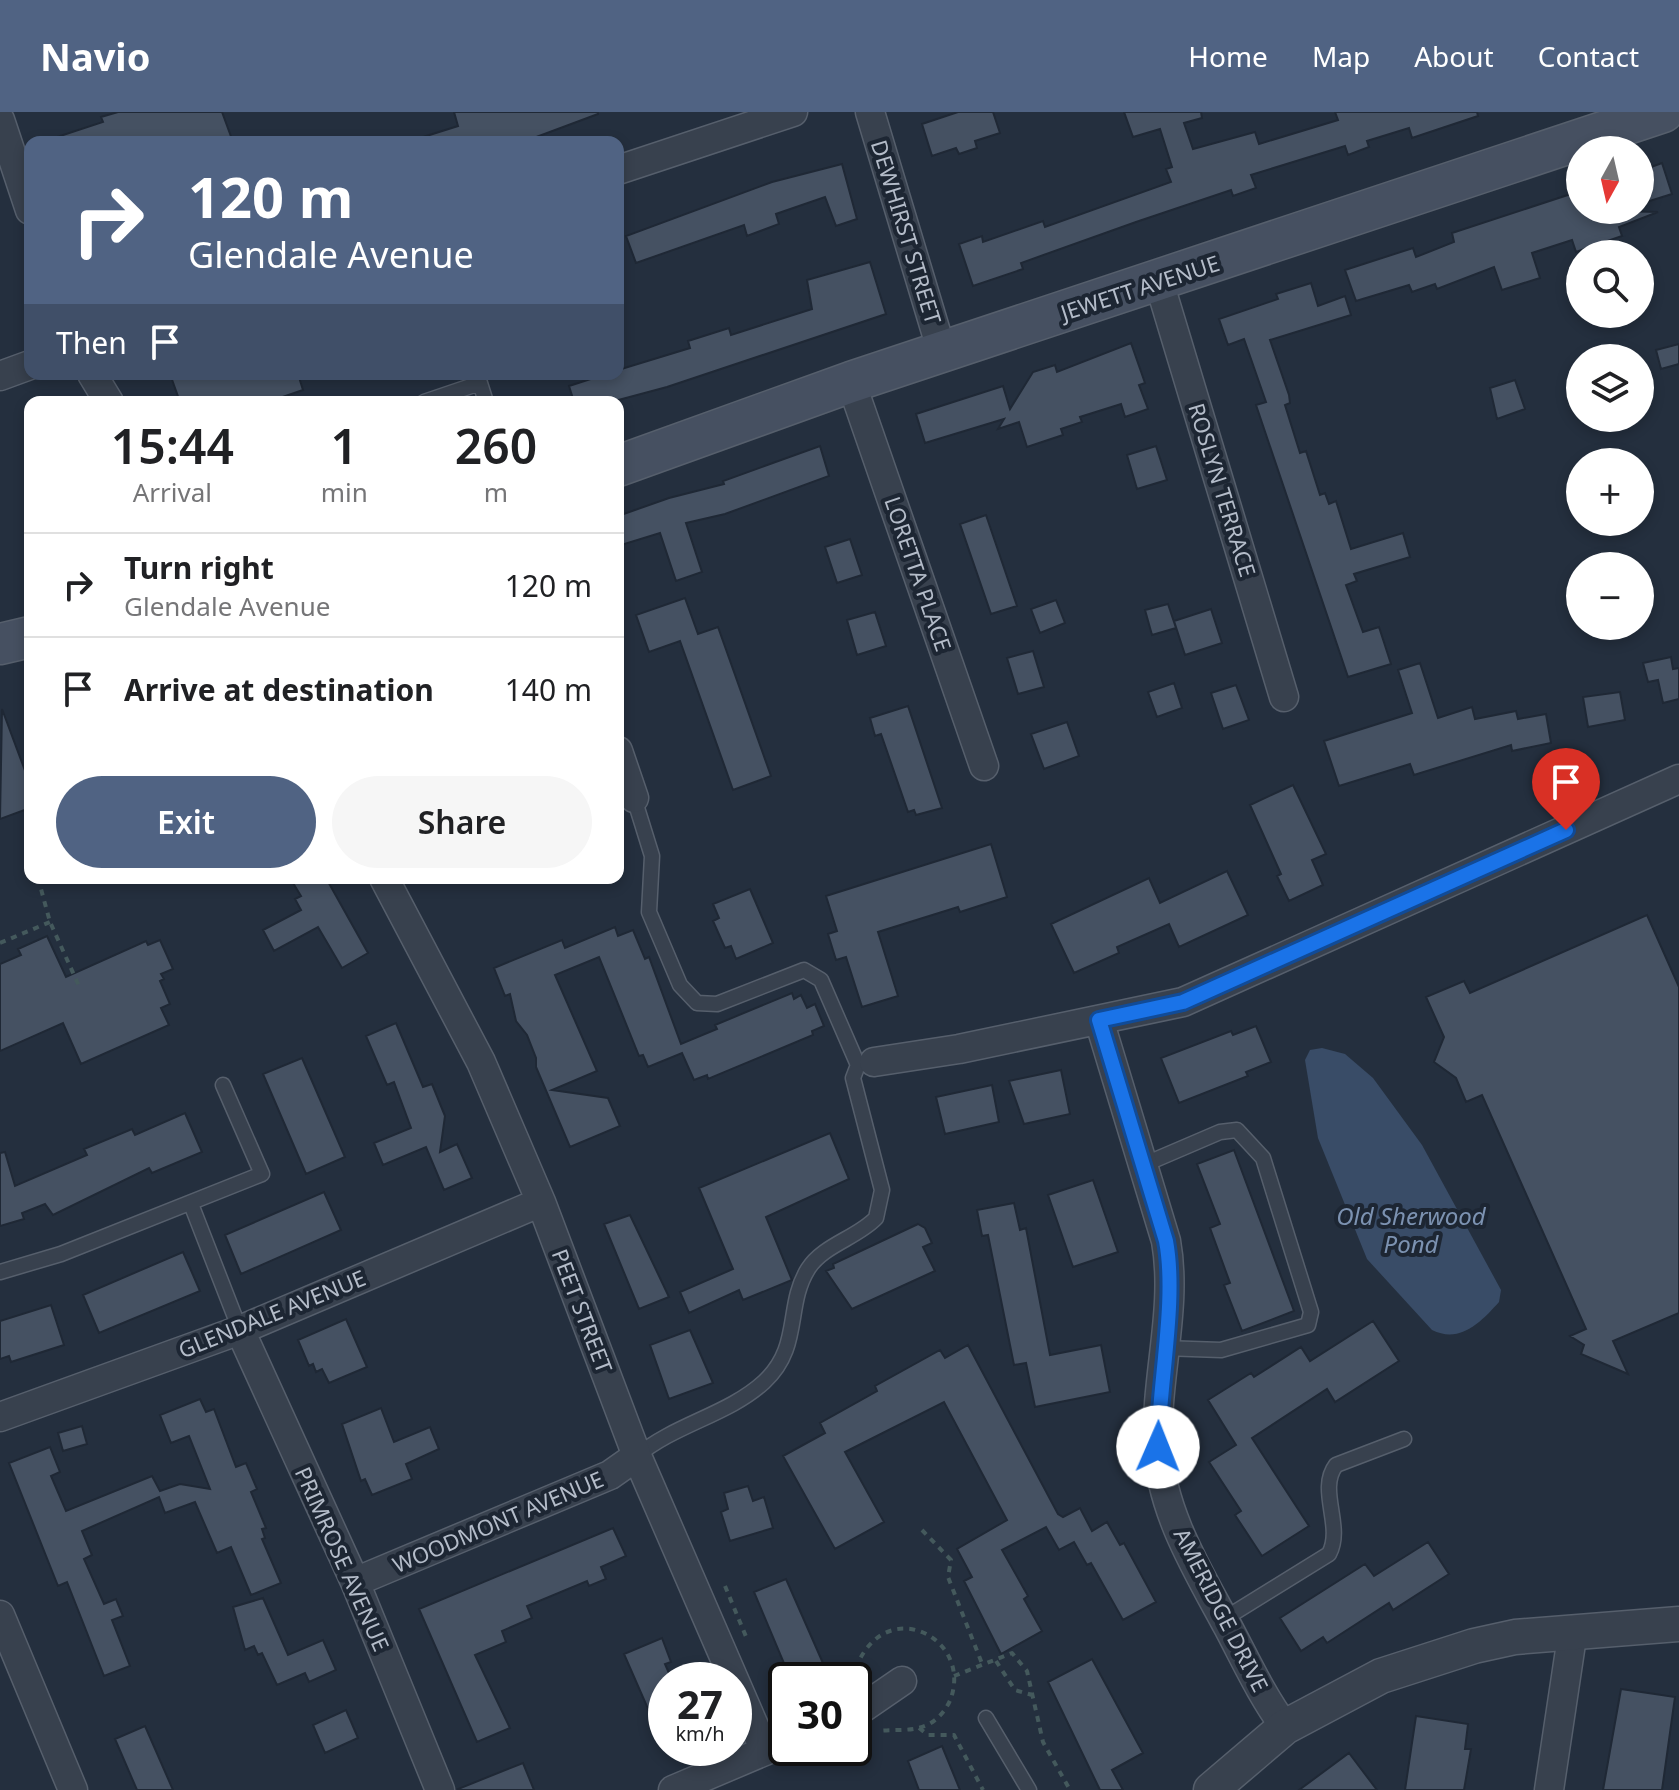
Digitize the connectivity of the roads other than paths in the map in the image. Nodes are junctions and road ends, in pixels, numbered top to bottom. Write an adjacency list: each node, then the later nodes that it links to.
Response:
1 (793, 112): 5 (street)
2 (870, 112): 8 (street, DEWHIRST STREET)
3 (1663, 112): 7 (main road, JEWETT AVENUE)
4 (0, 120): 6 (street)
5 (624, 168)
6 (24, 192)
7 (1159, 282): 8 (main road, JEWETT AVENUE); 17 (street, ROSLYN TERRACE)
8 (942, 352): 11 (main road, JEWETT AVENUE)
9 (24, 367): 10 (street)
10 (0, 376)
11 (851, 382): 14 (main road, JEWETT AVENUE); 18 (street, LORETTA PLACE)
12 (442, 396): 13 (lane)
13 (484, 396)
14 (624, 464)
15 (24, 638): 16 (main road)
16 (0, 644)
17 (1284, 697)
18 (984, 766)
19 (624, 769): 21 (street)
20 (1679, 779): 23 (street)
21 (634, 798): 24 (lane)
22 (387, 884): 27 (street, PEET STREET)
23 (1099, 1020): 24 (street); 26 (street, AMERIDGE DRIVE)
24 (866, 1064): 34 (lane)
25 (223, 1085): 28 (lane)
26 (1143, 1165): 31 (street, AMERIDGE DRIVE); 31 (lane)
27 (541, 1202): 30 (street, GLENDALE AVENUE); 34 (street, PEET STREET)
28 (191, 1204): 29 (lane); 30 (lane)
29 (0, 1272)
30 (240, 1330): 32 (street, GLENDALE AVENUE); 35 (street, PRIMROSE AVENUE)
31 (1163, 1348): 37 (street, AMERIDGE DRIVE)
32 (0, 1417)
33 (1404, 1439): 37 (lane)
34 (637, 1456): 35 (street, WOODMONT AVENUE); 44 (street, PEET STREET)
35 (355, 1582): 47 (street, PRIMROSE AVENUE)
36 (0, 1615): 46 (street)
37 (1224, 1619): 43 (street, AMERIDGE DRIVE)
38 (1679, 1624): 39 (street)
39 (1573, 1630): 43 (street); 51 (street)
40 (902, 1681): 41 (street)
41 (872, 1702)
42 (986, 1718): 49 (lane)
43 (1285, 1727): 50 (street)
44 (768, 1729)
45 (768, 1749): 48 (street)
46 (73, 1790)
47 (440, 1790)
48 (673, 1790)
49 (1029, 1790)
50 (1211, 1790)
51 (1549, 1790)

